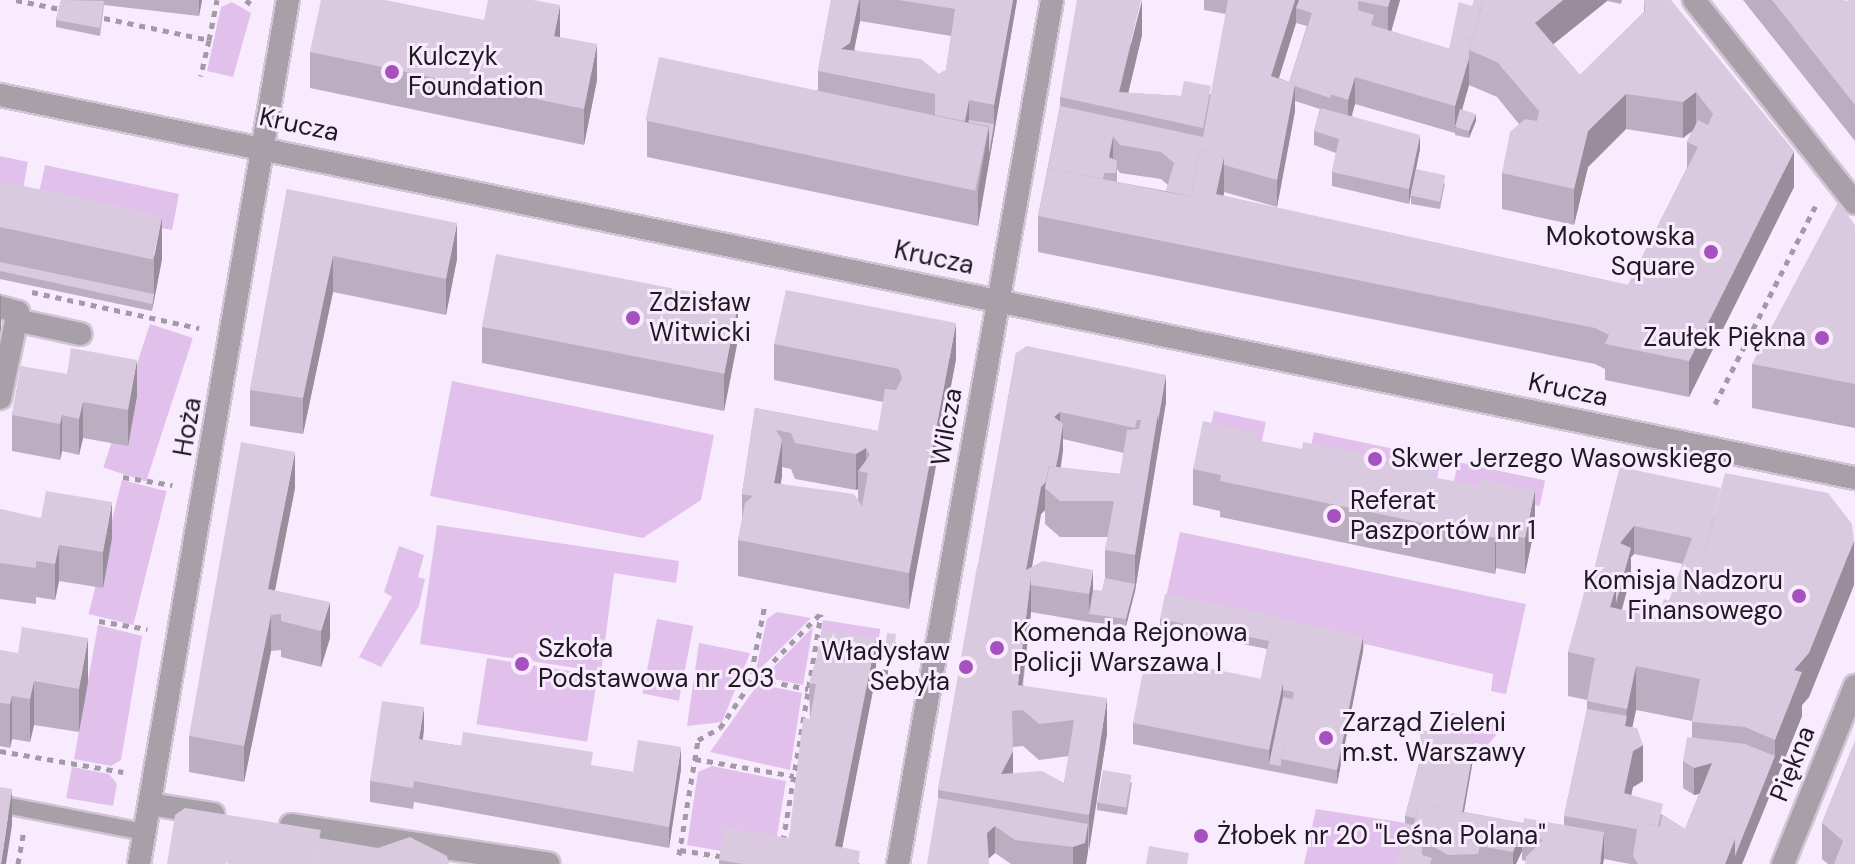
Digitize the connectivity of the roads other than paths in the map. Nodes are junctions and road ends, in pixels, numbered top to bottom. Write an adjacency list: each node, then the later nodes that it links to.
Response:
1 (288, 0): 5 (street, Hoża)
2 (1052, 0): 7 (street, Wilcza)
3 (1694, 0): 6 (street)
4 (0, 95): 5 (street, Krucza)
5 (260, 146): 7 (street, Krucza); 14 (street, Hoża)
6 (1855, 203)
7 (998, 300): 11 (street, Krucza); 21 (street, Wilcza)
8 (8, 314): 9 (street); 10 (street)
9 (81, 334)
10 (0, 398)
11 (1855, 478)
12 (1855, 686): 22 (street, Piękna)
13 (0, 804): 17 (lane)
14 (150, 804): 15 (street); 17 (street, Hoża)
15 (241, 818)
16 (264, 821): 18 (street)
17 (144, 832): 19 (street, Hoża)
18 (513, 861): 20 (street)
19 (139, 864)
20 (549, 864)
21 (898, 864)
22 (1783, 864)

